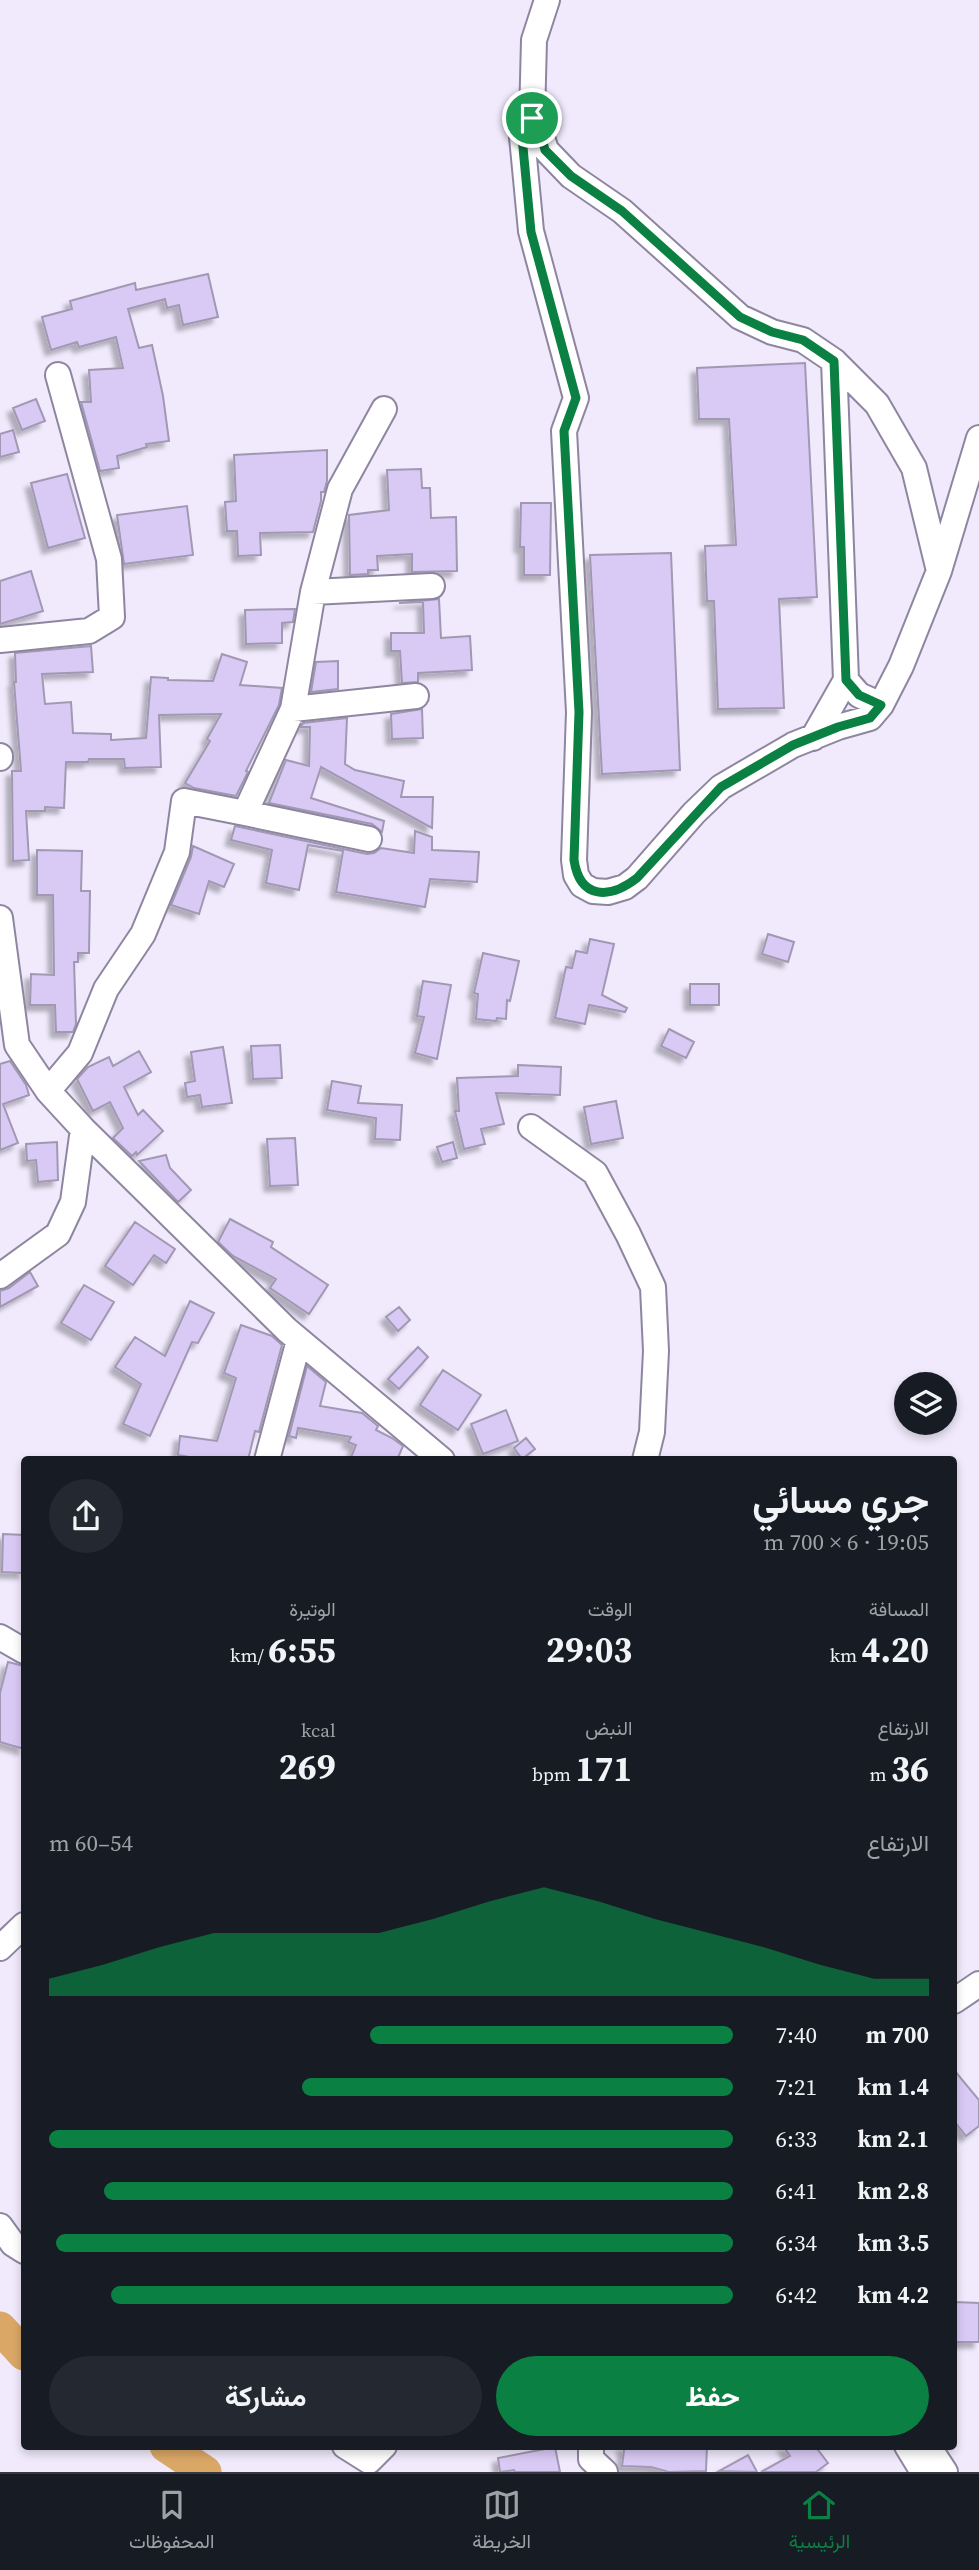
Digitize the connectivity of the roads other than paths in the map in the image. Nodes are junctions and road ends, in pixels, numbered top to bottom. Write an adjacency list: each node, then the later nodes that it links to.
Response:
1 (547, 0): 2 (street)
2 (532, 118): 3 (street); 15 (street)
3 (834, 361): 7 (street); 11 (street)
4 (58, 375): 10 (street)
5 (384, 408): 9 (street)
6 (979, 438): 7 (street)
7 (939, 571): 13 (street)
8 (432, 586): 9 (street)
9 (313, 592): 14 (street)
10 (0, 640)
11 (846, 680): 13 (street); 15 (street)
12 (416, 696): 14 (street)
13 (881, 705): 15 (street)
14 (293, 709): 16 (street)
15 (813, 738)
16 (245, 813): 17 (street); 19 (street)
17 (369, 839)
18 (0, 918): 19 (street)
19 (48, 1091): 21 (street)
20 (531, 1127): 26 (street)
21 (83, 1129): 22 (street); 23 (street)
22 (0, 1276)
23 (299, 1340): 24 (street); 25 (street)
24 (268, 1456)
25 (437, 1456)
26 (646, 1456)
27 (0, 1637): 28 (street)
28 (21, 1649)
29 (21, 1928): 30 (street)
30 (0, 1948)
31 (979, 1984): 32 (street)
32 (957, 1999)
33 (0, 2226): 34 (street)
34 (21, 2249)
35 (351, 2450): 36 (street)
36 (380, 2450)
37 (591, 2450): 40 (street)
38 (909, 2450): 41 (street)
39 (931, 2450): 42 (street)
40 (605, 2472)
41 (923, 2472)
42 (945, 2472)

